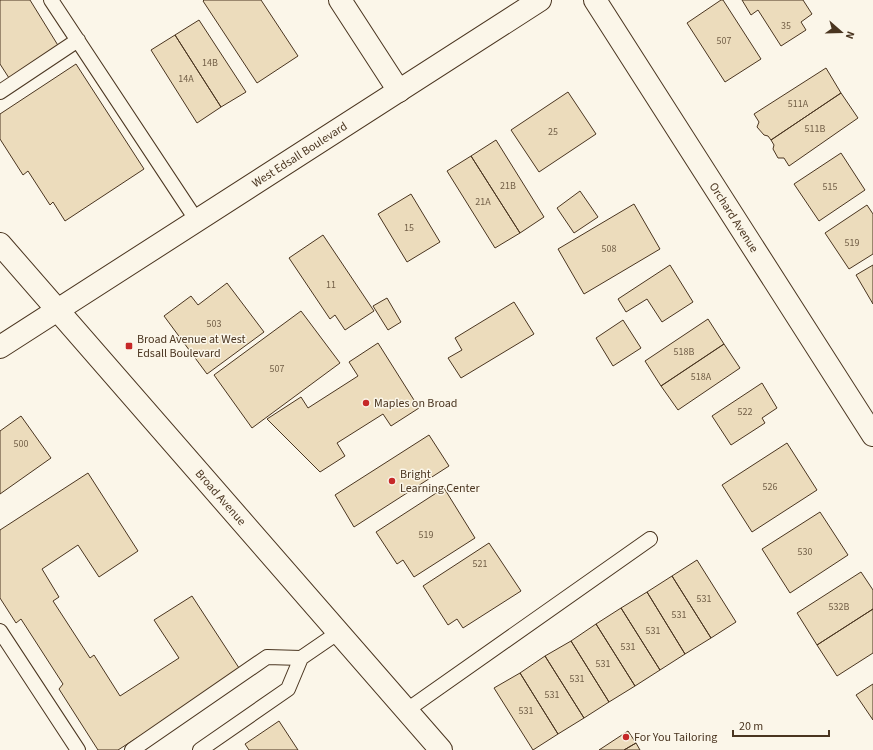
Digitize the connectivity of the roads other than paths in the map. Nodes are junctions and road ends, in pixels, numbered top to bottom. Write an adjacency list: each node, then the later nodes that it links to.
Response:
1 (51, 0): 5 (lane)
2 (340, 0): 6 (street)
3 (540, 0): 6 (street, West Edsall Boulevard)
4 (595, 0): 12 (street, Orchard Avenue)
5 (78, 40): 7 (lane); 8 (lane)
6 (399, 91): 8 (street, West Edsall Boulevard)
7 (0, 92)
8 (197, 221): 10 (street, West Edsall Boulevard)
9 (0, 244): 10 (street, Broad Avenue)
10 (58, 310): 11 (street, West Edsall Boulevard); 15 (street, Broad Avenue)
11 (0, 347)
12 (873, 435)
13 (650, 539): 17 (lane)
14 (0, 631): 18 (lane)
15 (339, 632): 16 (lane); 17 (street, Broad Avenue)
16 (301, 658): 19 (lane); 20 (lane)
17 (407, 710): 21 (street, Broad Avenue)
18 (78, 750)
19 (132, 750)
20 (200, 750)
21 (442, 750)

